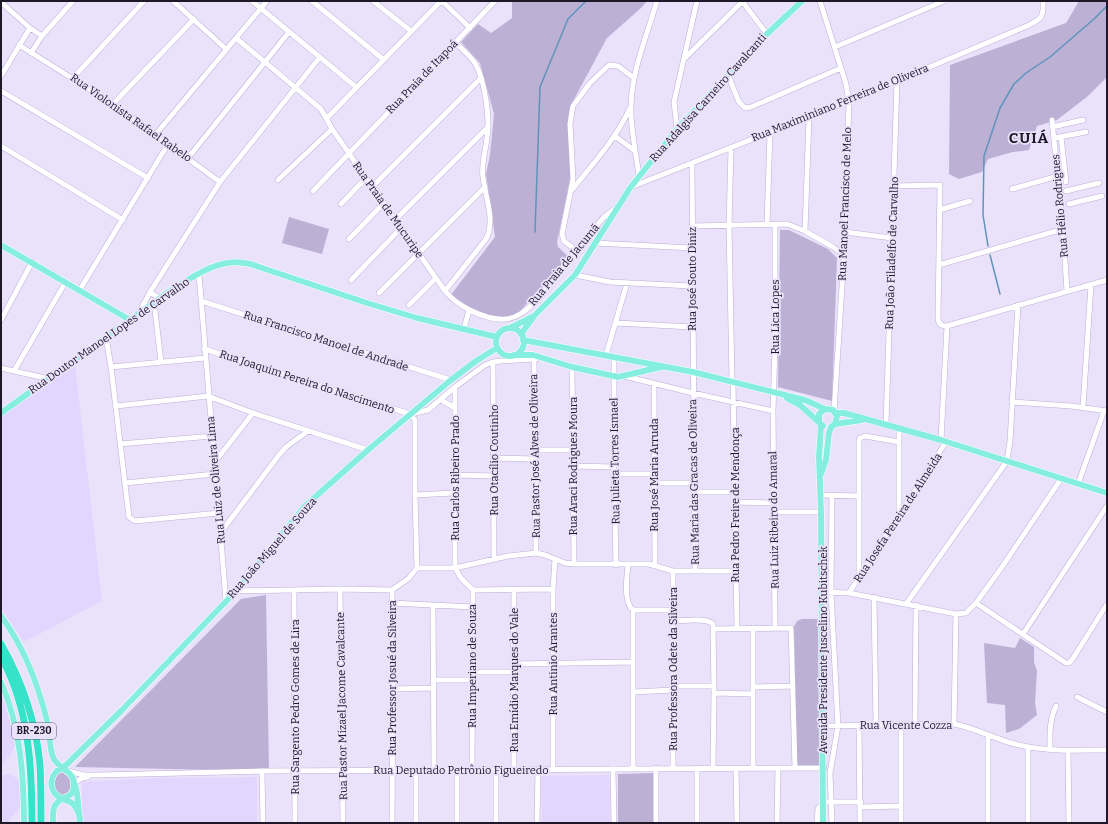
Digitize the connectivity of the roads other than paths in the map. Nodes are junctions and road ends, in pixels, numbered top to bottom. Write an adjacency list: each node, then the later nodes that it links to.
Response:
1 (73, 1): 25 (street)
2 (144, 1): 39 (street)
3 (173, 1): 19 (street)
4 (252, 1): 18 (street)
5 (267, 1): 18 (street)
6 (312, 1): 34 (street)
7 (373, 1): 22 (street)
8 (495, 1): 21 (street, Rua Praia de Itapoá)
9 (657, 1): 41 (street)
10 (697, 1): 33 (street)
11 (742, 1): 24 (street); 33 (street)
12 (802, 1): 24 (main road, Rua Adalgisa Carneiro Cavalcanti)
13 (820, 1): 29 (street, Rua Manoel Francisco de Melo)
14 (944, 1): 29 (street)
15 (1043, 1): 42 (street, Rua Maximiniano Ferreira de Oliveira)
16 (2, 2): 20 (street)
17 (439, 2): 21 (street); 22 (street)
18 (261, 9): 23 (street); 26 (street)
19 (194, 19): 30 (street); 47 (street)
20 (30, 28): 25 (street); 28 (street)
21 (470, 28): 27 (street, Rua Praia de Itapoá)
22 (411, 31): 34 (street)
23 (290, 32): 32 (street); 35 (street)
24 (767, 34): 37 (main road, Rua Adalgisa Carneiro Cavalcanti)
25 (42, 36): 31 (street)
26 (236, 38): 30 (street); 35 (street, Rua Praia de Mucuripe)
27 (456, 43): 40 (street); 67 (street, Rua Praia de Itapoá)
28 (19, 46): 31 (street, Rua Violonista Rafael Rabelo); 38 (street)
29 (834, 47): 36 (street, Rua Manoel Francisco de Melo)
30 (226, 49): 59 (street)
31 (31, 53): 39 (street, Rua Violonista Rafael Rabelo)
32 (320, 57): 43 (street); 44 (street)
33 (684, 59): 56 (street)
34 (384, 60): 44 (street)
35 (266, 63): 43 (street, Rua Praia de Mucuripe); 68 (street)
36 (841, 68): 37 (street); 46 (street, Rua Manoel Francisco de Melo)
37 (728, 75): 56 (main road, Rua Adalgisa Carneiro Cavalcanti)
38 (1, 76)
39 (73, 78): 47 (street, Rua Violonista Rafael Rabelo)
40 (480, 78): 53 (street); 79 (street)
41 (634, 78): 48 (street); 85 (street)
42 (898, 81): 46 (street, Rua Maximiniano Ferreira de Oliveira); 78 (street, Rua João Filadelfo de Carvalho)
43 (296, 87): 50 (street, Rua Praia de Mucuripe); 75 (street)
44 (356, 87): 50 (street)
45 (1, 91): 72 (street)
46 (849, 101): 49 (street, Rua Maximiniano Ferreira de Oliveira); 102 (street, Rua Manoel Francisco de Melo)
47 (113, 104): 59 (street, Rua Violonista Rafael Rabelo)
48 (631, 107): 60 (street); 66 (street)
49 (809, 116): 57 (street, Rua Maximiniano Ferreira de Oliveira); 101 (street)
50 (327, 118): 55 (street, Rua Praia de Mucuripe)
51 (1052, 120): 54 (street, Rua Hélio Rodrigues)
52 (1083, 120): 54 (street)
53 (488, 127): 80 (street); 94 (street)
54 (1052, 127): 62 (street, Rua Hélio Rodrigues)
55 (332, 129): 67 (street, Rua Praia de Mucuripe); 74 (street)
56 (677, 129): 70 (main road, Rua Adalgisa Carneiro Cavalcanti)
57 (770, 132): 65 (street, Rua Maximiniano Ferreira de Oliveira); 95 (street)
58 (1086, 132): 61 (street)
59 (156, 134): 63 (street, Rua Violonista Rafael Rabelo)
60 (615, 136): 66 (street); 85 (street)
61 (1061, 137): 62 (street); 76 (street)
62 (1054, 138): 71 (street, Rua Hélio Rodrigues)
63 (168, 144): 68 (street, Rua Violonista Rafael Rabelo); 72 (street)
64 (1, 146): 93 (street)
65 (731, 148): 69 (street, Rua Maximiniano Ferreira de Oliveira); 97 (street, Rua Pedro Freire de Mendonça)
66 (635, 150): 70 (street)
67 (348, 153): 73 (street, Rua Praia de Mucuripe); 83 (street, Rua Praia de Itapoá)
68 (188, 158): 75 (street, Rua Violonista Rafael Rabelo)
69 (692, 164): 81 (street, Rua Maximiniano Ferreira de Oliveira); 98 (street, Rua José Souto Diniz)
70 (639, 175): 81 (main road, Rua Adalgisa Carneiro Cavalcanti)
71 (1058, 176): 82 (street); 100 (street, Rua Hélio Rodrigues)
72 (148, 178): 93 (street)
73 (366, 178): 79 (street, Rua Praia de Mucuripe); 88 (street)
74 (278, 180)
75 (220, 182): 125 (street)
76 (1066, 182)
77 (1099, 183): 84 (street)
78 (894, 186): 92 (street); 103 (street, Rua João Filadelfo de Carvalho)
79 (372, 187): 89 (street, Rua Praia de Mucuripe)
80 (485, 187): 109 (street); 123 (street)
81 (630, 188): 91 (main road, Rua Adalgisa Carneiro Cavalcanti)
82 (1012, 189)
83 (313, 191)
84 (1066, 191)
85 (571, 192): 108 (street)
86 (1102, 196): 90 (street)
87 (970, 201): 92 (street)
88 (341, 204)
89 (383, 204): 94 (street, Rua Praia de Mucuripe); 104 (street)
90 (1068, 204)
91 (618, 206): 105 (main road, Rua Adalgisa Carneiro Cavalcanti); 108 (street, Rua Praia de Jacumã)
92 (939, 210): 112 (street)
93 (123, 220): 122 (street)
94 (395, 220): 99 (street, Rua Praia de Mucuripe)
95 (767, 224): 96 (street); 97 (street)
96 (776, 224): 101 (street); 167 (street, Rua Lica Lopes)
97 (729, 225): 98 (street); 164 (street, Rua Pedro Freire de Mendonça)
98 (692, 226): 107 (street, Rua José Souto Diniz)
99 (401, 228): 109 (street, Rua Praia de Mucuripe); 116 (street)
100 (1063, 229): 112 (street); 124 (street, Rua Hélio Rodrigues)
101 (805, 230): 110 (street)
102 (845, 232): 103 (street); 110 (street, Rua Manoel Francisco de Melo)
103 (892, 238): 187 (street, Rua João Filadelfo de Carvalho)
104 (349, 239)
105 (594, 243): 107 (street); 114 (main road, Rua Adalgisa Carneiro Cavalcanti)
106 (1, 245): 111 (main road)
107 (692, 248): 121 (street, Rua José Souto Diniz)
108 (577, 251): 131 (street, Rua Praia de Jacumã)
109 (418, 253): 115 (street, Rua Praia de Mucuripe); 126 (street)
110 (844, 256): 180 (street, Rua Manoel Francisco de Melo)
111 (32, 262): 118 (main road); 134 (street)
112 (939, 265): 137 (street)
113 (199, 274): 127 (main road, Rua Doutor Manoel Lopes de Carvalho); 128 (street, Rua Luiz de Oliveira Lima); 140 (main road, Rua Doutor Manoel Lopes de Carvalho)
114 (575, 275): 119 (street); 133 (main road, Rua Adalgisa Carneiro Cavalcanti)
115 (436, 278): 123 (street, Rua Praia de Mucuripe); 129 (street)
116 (351, 280)
117 (1107, 280): 120 (street)
118 (65, 283): 122 (main road); 158 (street)
119 (627, 283): 121 (street); 136 (street)
120 (1091, 285): 124 (street); 175 (street)
121 (692, 286): 138 (street, Rua José Souto Diniz)
122 (80, 291): 135 (main road)
123 (444, 291): 131 (street, Rua Praia de Jacumã)
124 (1068, 291): 130 (street)
125 (150, 292): 127 (street); 132 (street)
126 (380, 293)
127 (157, 300): 132 (main road, Rua Doutor Manoel Lopes de Carvalho); 152 (street)
128 (201, 301): 145 (street, Rua Luiz de Oliveira Lima); 163 (street, Rua Francisco Manoel de Andrade)
129 (409, 305)
130 (1018, 305): 137 (street); 173 (street)
131 (469, 310): 140 (street)
132 (139, 314): 135 (main road, Rua Doutor Manoel Lopes de Carvalho)
133 (535, 315): 139 (main road, Rua Adalgisa Carneiro Cavalcanti); 143 (main road, Rua Adalgisa Carneiro Cavalcanti)
134 (1, 320)
135 (130, 320): 141 (main road, Rua Doutor Manoel Lopes de Carvalho)
136 (616, 323): 138 (street); 147 (street)
137 (947, 326): 191 (street)
138 (692, 327): 159 (street, Rua José Souto Diniz)
139 (509, 328): 142 (main road); 143 (main road)
140 (464, 329): 142 (main road, Rua Doutor Manoel Lopes de Carvalho)
141 (106, 337): 155 (street); 162 (main road, Rua Doutor Manoel Lopes de Carvalho)
142 (497, 337): 144 (main road)
143 (522, 337): 146 (main road); 147 (main road)
144 (497, 348): 146 (main road); 163 (main road, Rua João Miguel de Souza)
145 (204, 349): 149 (street, Rua Luiz de Oliveira Lima); 183 (street, Rua Joaquim Pereira do Nascimento)
146 (514, 355): 150 (main road)
147 (606, 355): 148 (main road)
148 (614, 357): 154 (main road); 161 (street, Rua Julieta Torres Ismael)
149 (205, 358): 152 (street); 170 (street, Rua Luiz de Oliveira Lima)
150 (544, 358): 151 (street); 156 (main road)
151 (534, 359): 153 (street); 195 (street, Rua Pastor José Alves de Oliveira)
152 (161, 362): 155 (street)
153 (493, 362): 166 (street); 197 (street, Rua Otacílio Coutinho)
154 (663, 366): 159 (main road); 160 (main road)
155 (111, 367): 174 (street)
156 (572, 367): 161 (main road); 196 (street, Rua Araci Rodrigues Moura)
157 (1, 368): 158 (street)
158 (14, 371): 162 (street)
159 (693, 372): 164 (main road); 168 (street, Rua José Souto Diniz)
160 (624, 376): 161 (main road); 165 (street)
161 (613, 377): 202 (street, Rua Julieta Torres Ismael)
162 (49, 379): 181 (main road, Rua Doutor Manoel Lopes de Carvalho)
163 (451, 380): 183 (main road, Rua João Miguel de Souza)
164 (733, 382): 167 (main road); 172 (street, Rua Pedro Freire de Mendonça)
165 (654, 384): 168 (street); 205 (street, Rua José Maria Arruda)
166 (455, 387): 171 (street); 176 (street, Rua Carlos Ribeiro Prado)
167 (774, 392): 169 (main road); 178 (street, Rua Lica Lopes)
168 (693, 393): 172 (street); 212 (street, Rua Maria das Gracas de Oliveira)
169 (780, 394): 177 (main road); 185 (main road)
170 (208, 396): 174 (street); 182 (street); 190 (street, Rua Luiz de Oliveira Lima)
171 (441, 400): 176 (street); 183 (street)
172 (734, 402): 178 (street); 215 (street, Rua Pedro Freire de Mendonça)
173 (1012, 402): 175 (street); 199 (street)
174 (116, 406): 193 (street)
175 (1083, 407): 179 (street)
176 (455, 408): 206 (street, Rua Carlos Ribeiro Prado)
177 (825, 409): 180 (main road); 185 (main road)
178 (773, 411): 223 (street, Rua Luiz Ribeiro do Amaral)
179 (1106, 411): 213 (street)
180 (835, 412): 184 (main road); 186 (main road)
181 (1, 413)
182 (253, 413): 189 (street); 200 (street)
183 (410, 414): 194 (main road, Rua João Miguel de Souza); 218 (street)
184 (864, 419): 186 (main road); 187 (main road)
185 (820, 423): 186 (main road); 208 (main road, Avenida Presidente Juscelino Kubitschek)
186 (833, 425): 208 (main road)
187 (886, 425): 188 (main road)
188 (899, 428): 191 (main road); 192 (street)
189 (308, 430): 194 (street); 229 (street)
190 (212, 436): 193 (street); 200 (street, Rua Luiz de Oliveira Lima)
191 (944, 441): 199 (main road); 228 (street, Rua Josefa Pereira de Almeida)
192 (899, 442): 221 (street); 228 (street)
193 (120, 444): 210 (street)
194 (368, 450): 251 (main road, Rua João Miguel de Souza)
195 (534, 450): 196 (street); 198 (street, Rua Pastor José Alves de Oliveira)
196 (574, 450): 201 (street, Rua Araci Rodrigues Moura)
197 (494, 458): 198 (street); 207 (street, Rua Otacílio Coutinho)
198 (534, 459): 232 (street, Rua Pastor José Alves de Oliveira)
199 (1007, 461): 209 (main road); 259 (street)
200 (214, 463): 203 (street, Rua Luiz de Oliveira Lima)
201 (574, 466): 202 (street); 235 (street, Rua Araci Rodrigues Moura)
202 (614, 467): 204 (street, Rua Julieta Torres Ismael)
203 (215, 474): 210 (street); 227 (street, Rua Luiz de Oliveira Lima)
204 (614, 474): 205 (street); 237 (street, Rua Julieta Torres Ismael)
205 (653, 474): 211 (street, Rua José Maria Arruda)
206 (454, 475): 207 (street); 216 (street, Rua Carlos Ribeiro Prado)
207 (494, 476): 233 (street, Rua Otacílio Coutinho)
208 (820, 478): 219 (main road, Avenida Presidente Juscelino Kubitschek)
209 (1061, 479): 213 (main road); 257 (street)
210 (124, 483): 227 (street)
211 (654, 483): 212 (street); 238 (street, Rua José Maria Arruda)
212 (695, 483): 214 (street, Rua Maria das Gracas de Oliveira)
213 (1078, 484): 217 (main road)
214 (695, 492): 215 (street); 242 (street, Rua Maria das Gracas de Oliveira)
215 (736, 492): 222 (street, Rua Pedro Freire de Mendonça)
216 (454, 493): 218 (street); 240 (street, Rua Carlos Ribeiro Prado)
217 (1107, 494)
218 (415, 495): 239 (street)
219 (821, 495): 220 (street); 226 (main road, Avenida Presidente Juscelino Kubitschek)
220 (832, 495): 221 (street); 231 (street)
221 (858, 496): 244 (street)
222 (736, 502): 223 (street); 243 (street, Rua Pedro Freire de Mendonça)
223 (774, 502): 225 (street, Rua Luiz Ribeiro do Amaral)
224 (1107, 506): 273 (street)
225 (775, 512): 226 (street); 270 (street, Rua Luiz Ribeiro do Amaral)
226 (822, 512): 230 (main road, Avenida Presidente Juscelino Kubitschek)
227 (219, 513): 229 (street, Rua Luiz de Oliveira Lima)
228 (899, 517): 244 (street, Rua Josefa Pereira de Almeida)
229 (221, 532): 256 (street, Rua Luiz de Oliveira Lima)
230 (822, 543): 231 (street); 252 (main road, Avenida Presidente Juscelino Kubitschek)
231 (832, 544): 253 (street)
232 (536, 553): 233 (street); 234 (street)
233 (494, 559): 240 (street)
234 (555, 559): 235 (street); 250 (street, Rua Antinio Arantes)
235 (574, 564): 237 (street)
236 (628, 564): 237 (street); 238 (street); 264 (street)
237 (616, 565)
238 (655, 565): 241 (street)
239 (417, 568): 240 (street); 247 (street, Rua Professor Josué da Silveira)
240 (455, 568): 248 (street, Rua Imperiano de Souza)
241 (672, 571): 242 (street); 265 (street, Rua Professora Odete da Silveira)
242 (695, 571): 243 (street)
243 (735, 571): 272 (street, Rua Pedro Freire de Mendonça)
244 (859, 578): 254 (street, Rua Josefa Pereira de Almeida)
245 (340, 589): 246 (street); 247 (street); 322 (street, Rua Pastor Mizael Jacome Cavalcante)
246 (294, 590): 251 (street); 330 (street, Rua Sargento Pedro Gomes de Lira)
247 (392, 590): 258 (street, Rua Professor Josué da Silveira)
248 (473, 590): 249 (street); 263 (street, Rua Imperiano de Souza)
249 (514, 590): 250 (street); 278 (street, Rua Emídio Marques do Vale)
250 (553, 590): 277 (street, Rua Antinio Arantes)
251 (236, 591): 256 (main road, Rua João Miguel de Souza)
252 (821, 592): 253 (street); 301 (main road, Avenida Presidente Juscelino Kubitschek)
253 (831, 592): 254 (street); 302 (street)
254 (849, 593): 255 (street)
255 (874, 597): 259 (street); 296 (street)
256 (226, 601): 317 (main road, Rua João Miguel de Souza)
257 (976, 602): 266 (street); 273 (street)
258 (391, 603): 262 (street); 289 (street, Rua Professor Josué da Silveira)
259 (906, 604): 261 (street)
260 (1107, 604): 273 (street)
261 (916, 605): 266 (street); 298 (street)
262 (433, 606): 263 (street); 281 (street)
263 (473, 607): 279 (street, Rua Imperiano de Souza)
264 (633, 610): 265 (street); 276 (street)
265 (673, 610): 268 (street, Rua Professora Odete da Silveira)
266 (956, 614): 299 (street)
267 (1, 616): 317 (main road)
268 (673, 621): 271 (street); 288 (street, Rua Professora Odete da Silveira)
269 (753, 628): 270 (street); 272 (street); 286 (street)
270 (775, 628): 285 (street)
271 (714, 629): 272 (street); 284 (street)
272 (736, 629)
273 (1023, 634)
274 (1, 644): 340 (highway, BR-230)
275 (1, 656): 342 (highway, BR-230)
276 (632, 662): 277 (street); 290 (street)
277 (553, 663): 278 (street); 319 (street, Rua Antinio Arantes)
278 (513, 664): 280 (street, Rua Emídio Marques do Vale)
279 (473, 672): 280 (street); 282 (street, Rua Imperiano de Souza)
280 (513, 672): 328 (street, Rua Emídio Marques do Vale)
281 (433, 680): 282 (street); 287 (street)
282 (473, 680): 326 (street, Rua Imperiano de Souza)
283 (1, 682): 341 (main road)
284 (714, 686): 288 (street); 291 (street)
285 (793, 686): 286 (street); 315 (street)
286 (753, 687): 292 (street)
287 (433, 688): 289 (street); 324 (street)
288 (674, 688): 290 (street); 309 (street, Rua Professora Odete da Silveira)
289 (393, 689): 331 (street, Rua Professor Josué da Silveira)
290 (633, 692): 321 (street)
291 (714, 693): 292 (street); 311 (street)
292 (753, 694): 313 (street)
293 (1077, 697): 295 (street)
294 (1056, 706): 305 (street)
295 (1107, 712)
296 (876, 724): 297 (street, Rua Vicente Cozza); 300 (street, Rua Vicente Cozza)
297 (901, 724): 298 (street, Rua Vicente Cozza); 338 (street)
298 (915, 724): 299 (street, Rua Vicente Cozza)
299 (954, 724): 303 (street, Rua Vicente Cozza)
300 (859, 725): 302 (street, Rua Vicente Cozza); 337 (street)
301 (822, 726): 302 (street, Rua Vicente Cozza); 316 (main road, Avenida Presidente Juscelino Kubitschek)
302 (838, 726): 336 (street)
303 (988, 736): 304 (street, Rua Vicente Cozza); 362 (street)
304 (1028, 747): 305 (street, Rua Vicente Cozza); 363 (street)
305 (1050, 750): 306 (street, Rua Vicente Cozza)
306 (1068, 750): 307 (street, Rua Vicente Cozza); 364 (street)
307 (1107, 750)
308 (656, 768): 309 (street, Rua Deputado Petrônio Figueiredo); 321 (street, Rua Deputado Petrônio Figueiredo); 353 (street)
309 (673, 768): 310 (street, Rua Deputado Petrônio Figueiredo)
310 (697, 768): 311 (street, Rua Deputado Petrônio Figueiredo); 354 (street)
311 (713, 768): 312 (street, Rua Deputado Petrônio Figueiredo)
312 (736, 768): 313 (street, Rua Deputado Petrônio Figueiredo); 355 (street)
313 (753, 768): 314 (street, Rua Deputado Petrônio Figueiredo)
314 (778, 768): 315 (street, Rua Deputado Petrônio Figueiredo); 356 (street)
315 (795, 768): 316 (street, Rua Deputado Petrônio Figueiredo)
316 (824, 768): 335 (main road, Avenida Presidente Juscelino Kubitschek)
317 (65, 769): 332 (street, Rua Deputado Petrônio Figueiredo); 333 (main road); 334 (main road)
318 (538, 769): 319 (street, Rua Deputado Petrônio Figueiredo); 328 (street, Rua Deputado Petrônio Figueiredo); 351 (street)
319 (553, 769): 320 (street, Rua Deputado Petrônio Figueiredo)
320 (613, 769): 321 (street, Rua Deputado Petrônio Figueiredo); 352 (street)
321 (633, 769)
322 (343, 770): 330 (street, Rua Deputado Petrônio Figueiredo); 331 (street, Rua Deputado Petrônio Figueiredo); 346 (street, Rua Pastor Mizael Jacome Cavalcante)
323 (416, 770): 324 (street, Rua Deputado Petrônio Figueiredo); 331 (street, Rua Deputado Petrônio Figueiredo); 348 (street)
324 (434, 770): 325 (street, Rua Deputado Petrônio Figueiredo)
325 (457, 770): 326 (street, Rua Deputado Petrônio Figueiredo); 349 (street)
326 (472, 770): 327 (street, Rua Deputado Petrônio Figueiredo)
327 (496, 770): 328 (street, Rua Deputado Petrônio Figueiredo); 350 (street)
328 (514, 770)
329 (262, 771): 330 (street, Rua Deputado Petrônio Figueiredo); 332 (street, Rua Deputado Petrônio Figueiredo); 344 (street)
330 (294, 771): 345 (street, Rua Sargento Pedro Gomes de Lira)
331 (392, 771): 347 (street, Rua Professor Josué da Silveira)
332 (99, 775): 333 (street, Rua Deputado Petrônio Figueiredo)
333 (74, 783): 334 (main road); 339 (main road)
334 (62, 799): 339 (main road); 343 (main road)
335 (824, 802): 336 (street); 357 (street); 358 (main road, Avenida Presidente Juscelino Kubitschek)
336 (831, 803): 337 (street); 359 (street)
337 (861, 804): 338 (street); 360 (street)
338 (901, 806): 361 (street)
339 (80, 820)
340 (41, 821)
341 (24, 823)
342 (32, 823)
343 (53, 823)
344 (263, 823)
345 (295, 823)
346 (343, 823)
347 (392, 823)
348 (416, 823)
349 (457, 823)
350 (496, 823)
351 (537, 823)
352 (614, 823)
353 (656, 823)
354 (697, 823)
355 (737, 823)
356 (777, 823)
357 (817, 823)
358 (823, 823)
359 (832, 823)
360 (860, 823)
361 (901, 823)
362 (988, 823)
363 (1028, 823)
364 (1068, 823)

